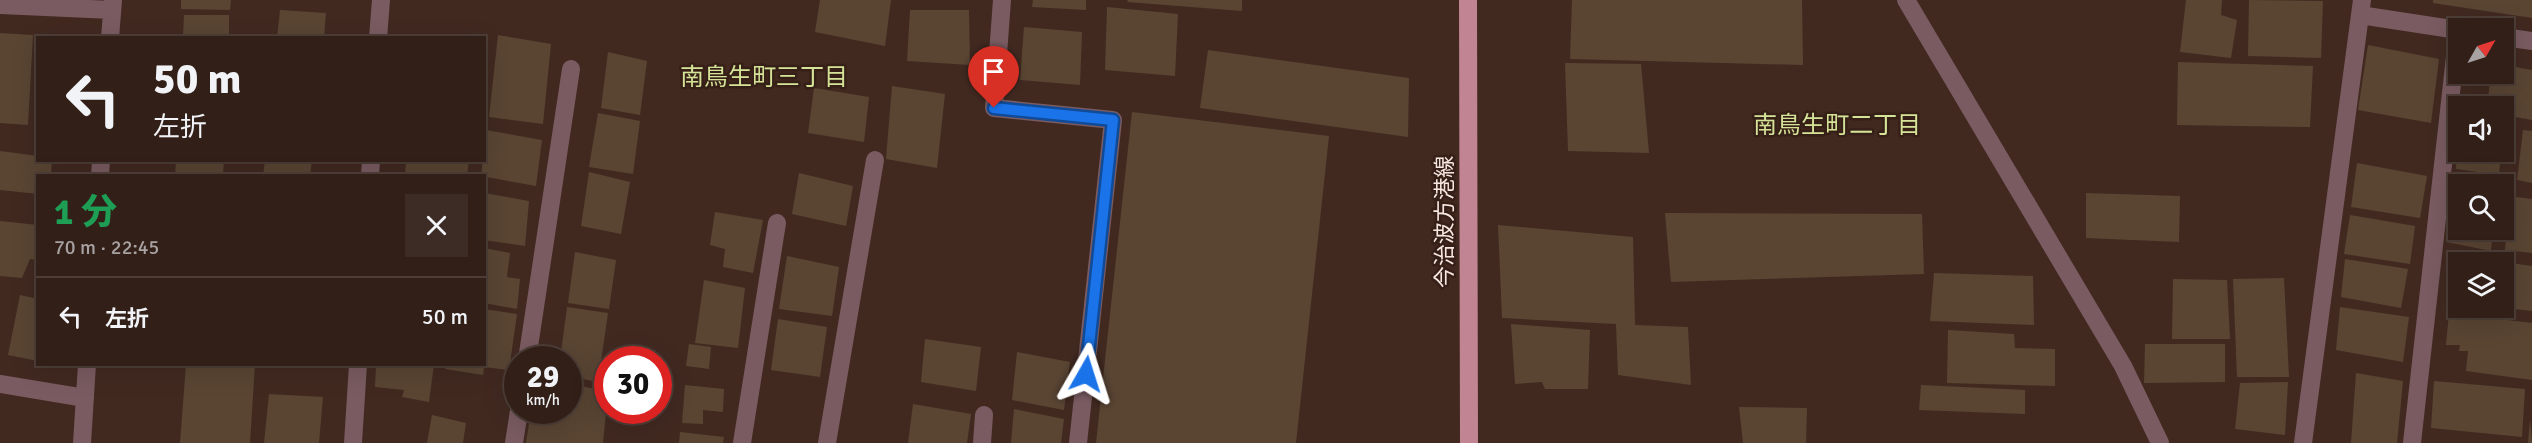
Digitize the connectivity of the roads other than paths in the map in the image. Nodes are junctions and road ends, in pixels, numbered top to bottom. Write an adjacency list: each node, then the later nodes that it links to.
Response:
1 (381, 0): 10 (street)
2 (1002, 0): 30 (street)
3 (1468, 0): 31 (main road, 今治波方港線)
4 (1906, 0): 32 (street)
5 (0, 5): 6 (street)
6 (112, 5): 9 (street)
7 (2361, 8): 8 (street); 33 (street)
8 (2448, 28)
9 (110, 36)
10 (378, 36)
11 (2514, 38): 12 (street)
12 (2532, 41)
13 (571, 69): 17 (street)
14 (2452, 84): 34 (street)
15 (875, 160): 28 (street)
16 (777, 223): 27 (street)
17 (529, 346)
18 (87, 366): 21 (street)
19 (358, 366): 25 (street)
20 (0, 384): 21 (street)
21 (85, 398): 24 (street)
22 (984, 415): 29 (street)
23 (517, 424): 26 (street)
24 (82, 443)
25 (353, 443)
26 (514, 443)
27 (742, 443)
28 (827, 443)
29 (982, 443)
30 (1078, 443)
31 (1469, 443)
32 (2160, 443)
33 (2303, 443)
34 (2412, 443)

